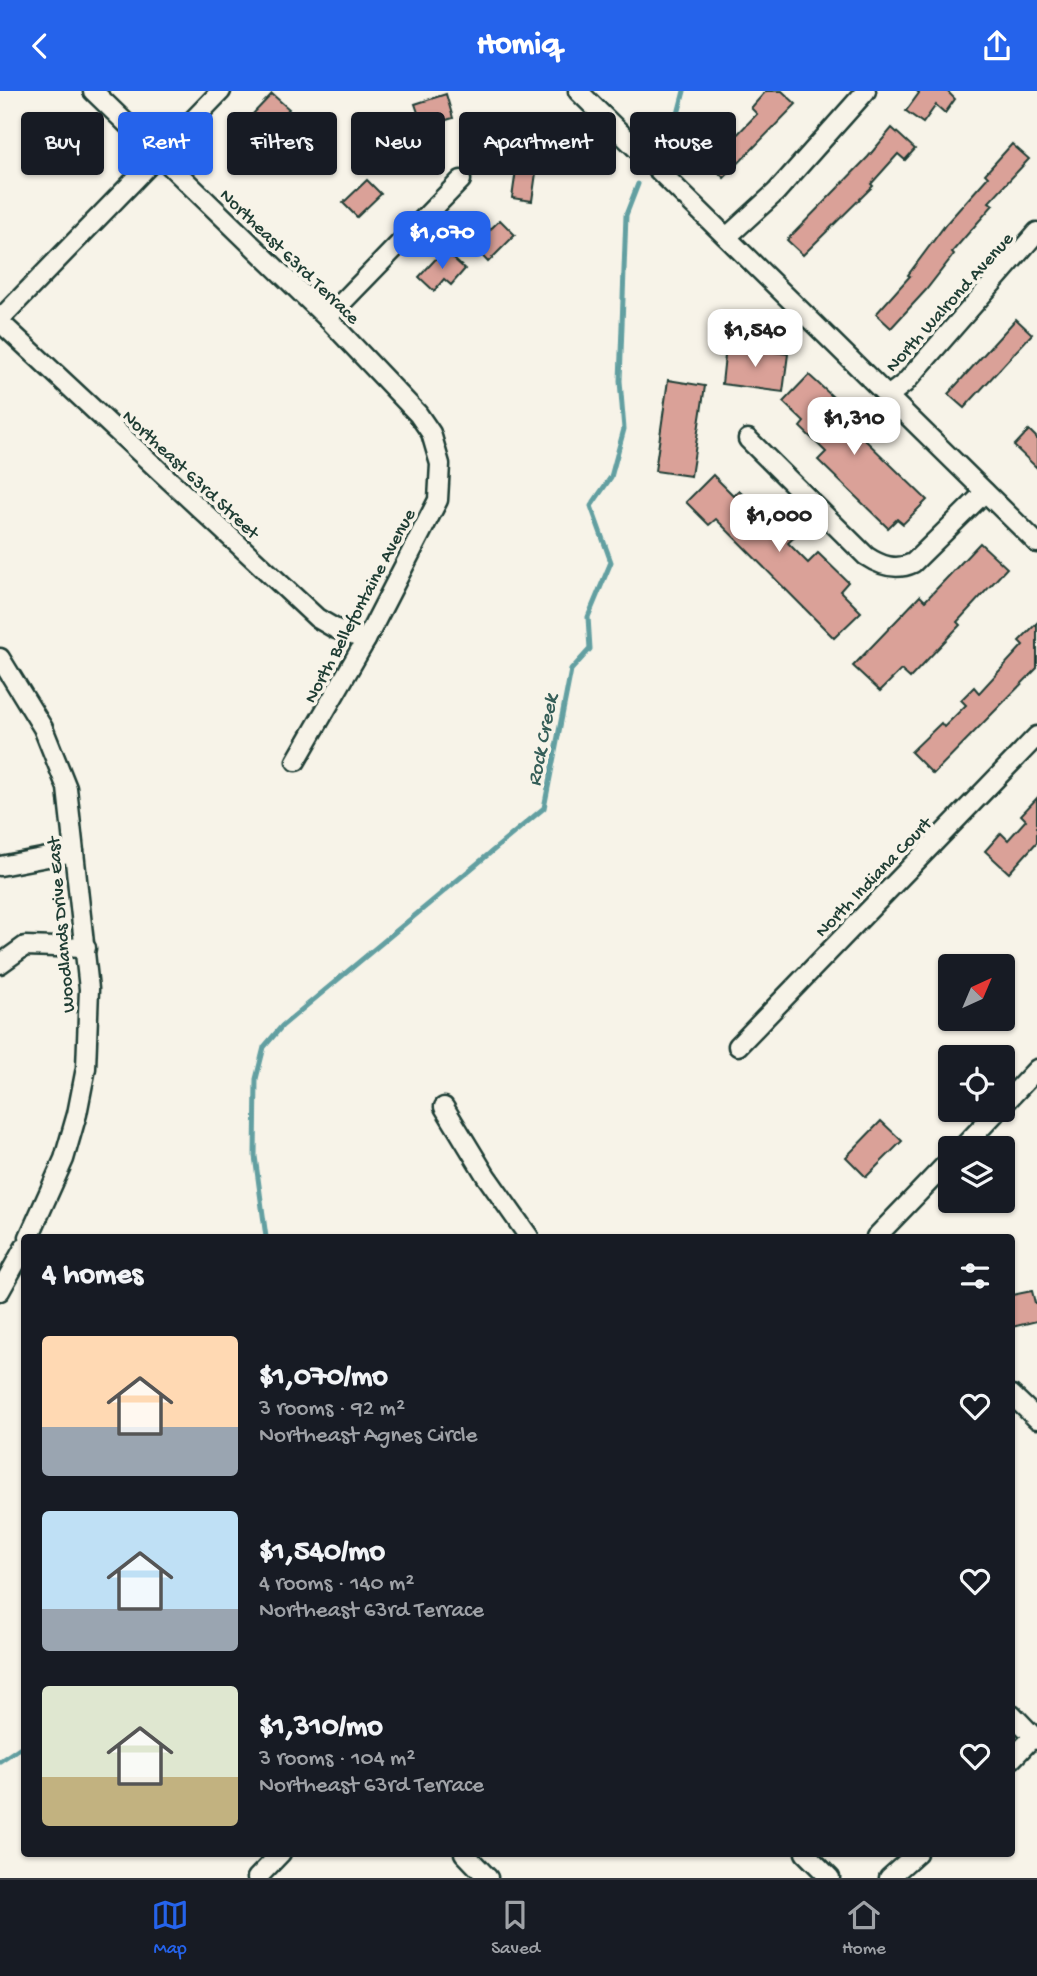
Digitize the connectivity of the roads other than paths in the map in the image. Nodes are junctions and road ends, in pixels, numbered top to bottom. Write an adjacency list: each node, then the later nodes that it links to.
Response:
1 (93, 91): 6 (street, Northeast 63rd Terrace)
2 (221, 91): 5 (street)
3 (578, 91): 11 (street)
4 (866, 91): 11 (street)
5 (200, 112)
6 (118, 116)
7 (139, 175): 13 (street)
8 (179, 175): 12 (street, Northeast 63rd Terrace)
9 (461, 180): 12 (street)
10 (1037, 232): 14 (street, North Walrond Avenue)
11 (727, 237): 14 (street)
12 (327, 318): 16 (street, Northeast 63rd Terrace)
13 (0, 321): 19 (street, Northeast 63rd Street)
14 (888, 396): 17 (street)
15 (748, 439): 17 (street)
16 (440, 464): 19 (street, North Bellefontaine Avenue)
17 (985, 492): 18 (street)
18 (1037, 543)
19 (366, 641): 22 (street, North Bellefontaine Avenue)
20 (0, 659): 23 (street, Woodlands Drive East)
21 (1037, 736): 27 (street, North Indiana Court)
22 (296, 761)
23 (74, 852): 24 (street); 25 (street, Woodlands Drive East)
24 (0, 866)
25 (86, 948): 26 (street); 34 (street, Woodlands Drive East)
26 (0, 964)
27 (737, 1046)
28 (1037, 1069): 29 (street)
29 (1015, 1092)
30 (444, 1107): 35 (street)
31 (987, 1122): 32 (street)
32 (973, 1136)
33 (938, 1172): 36 (street)
34 (31, 1234)
35 (527, 1234)
36 (879, 1234)
37 (21, 1253): 38 (street)
38 (0, 1291)
39 (1015, 1397): 40 (street)
40 (1035, 1413)
41 (1015, 1717): 42 (street)
42 (1035, 1738): 43 (street)
43 (1015, 1756)
44 (277, 1857): 48 (street)
45 (468, 1857): 49 (street)
46 (809, 1857): 50 (street)
47 (912, 1857): 51 (street)
48 (257, 1878)
49 (488, 1878)
50 (830, 1878)
51 (889, 1878)

